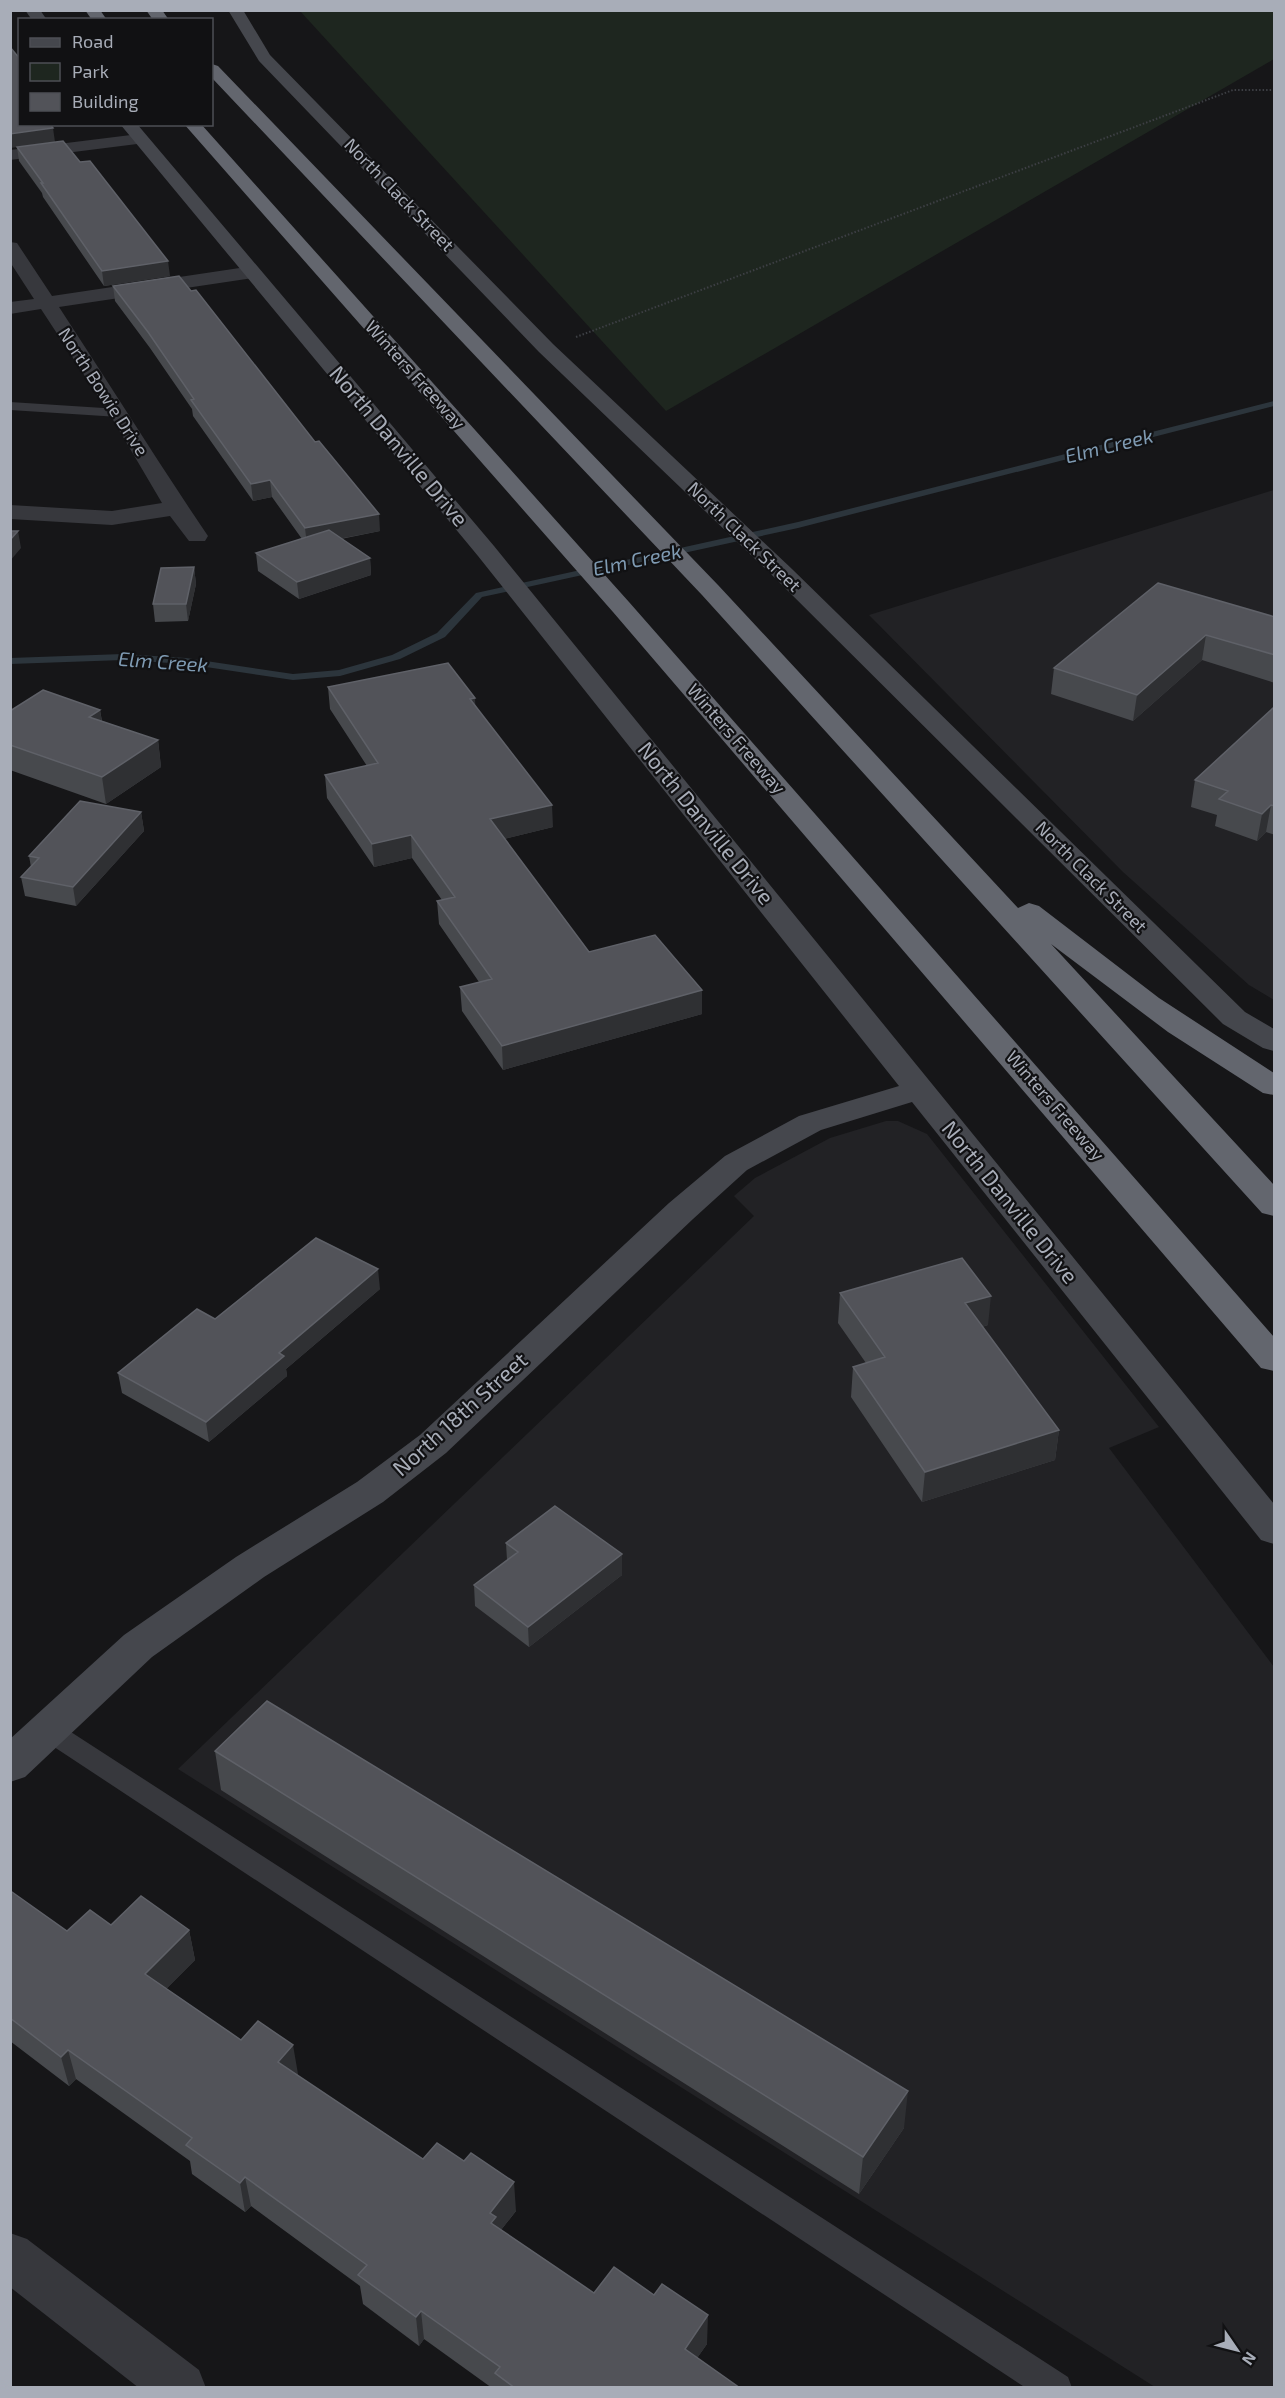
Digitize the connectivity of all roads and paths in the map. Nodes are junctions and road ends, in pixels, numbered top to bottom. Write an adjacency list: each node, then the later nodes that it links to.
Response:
1 (235, 10): 13 (main road, North Clack Street)
2 (213, 59): 5 (highway)
3 (213, 70): 5 (highway)
4 (1275, 90): 13 (path)
5 (235, 92): 19 (highway)
6 (194, 126): 24 (highway, Winters Freeway)
7 (134, 132): 8 (street); 10 (main road, North Danville Drive)
8 (10, 155)
9 (10, 247): 11 (street, North Bowie Drive)
10 (253, 272): 11 (street); 22 (main road, North Danville Drive)
11 (46, 304): 12 (street); 15 (street, North Bowie Drive)
12 (10, 308)
13 (546, 348): 20 (main road, North Clack Street)
14 (10, 406): 15 (lane)
15 (119, 412): 16 (street, North Bowie Drive)
16 (176, 508): 17 (street); 18 (street, North Bowie Drive)
17 (10, 512)
18 (197, 536)
19 (942, 841): 21 (highway); 23 (highway)
20 (1275, 1042)
21 (1275, 1086)
22 (920, 1090): 25 (main road, North Danville Drive); 26 (main road, North 18th Street)
23 (1275, 1205)
24 (1275, 1359)
25 (1275, 1530)
26 (48, 1730): 27 (main road, North 18th Street); 30 (lane)
27 (10, 1765)
28 (10, 2256): 29 (street)
29 (181, 2388)
30 (1056, 2388)

